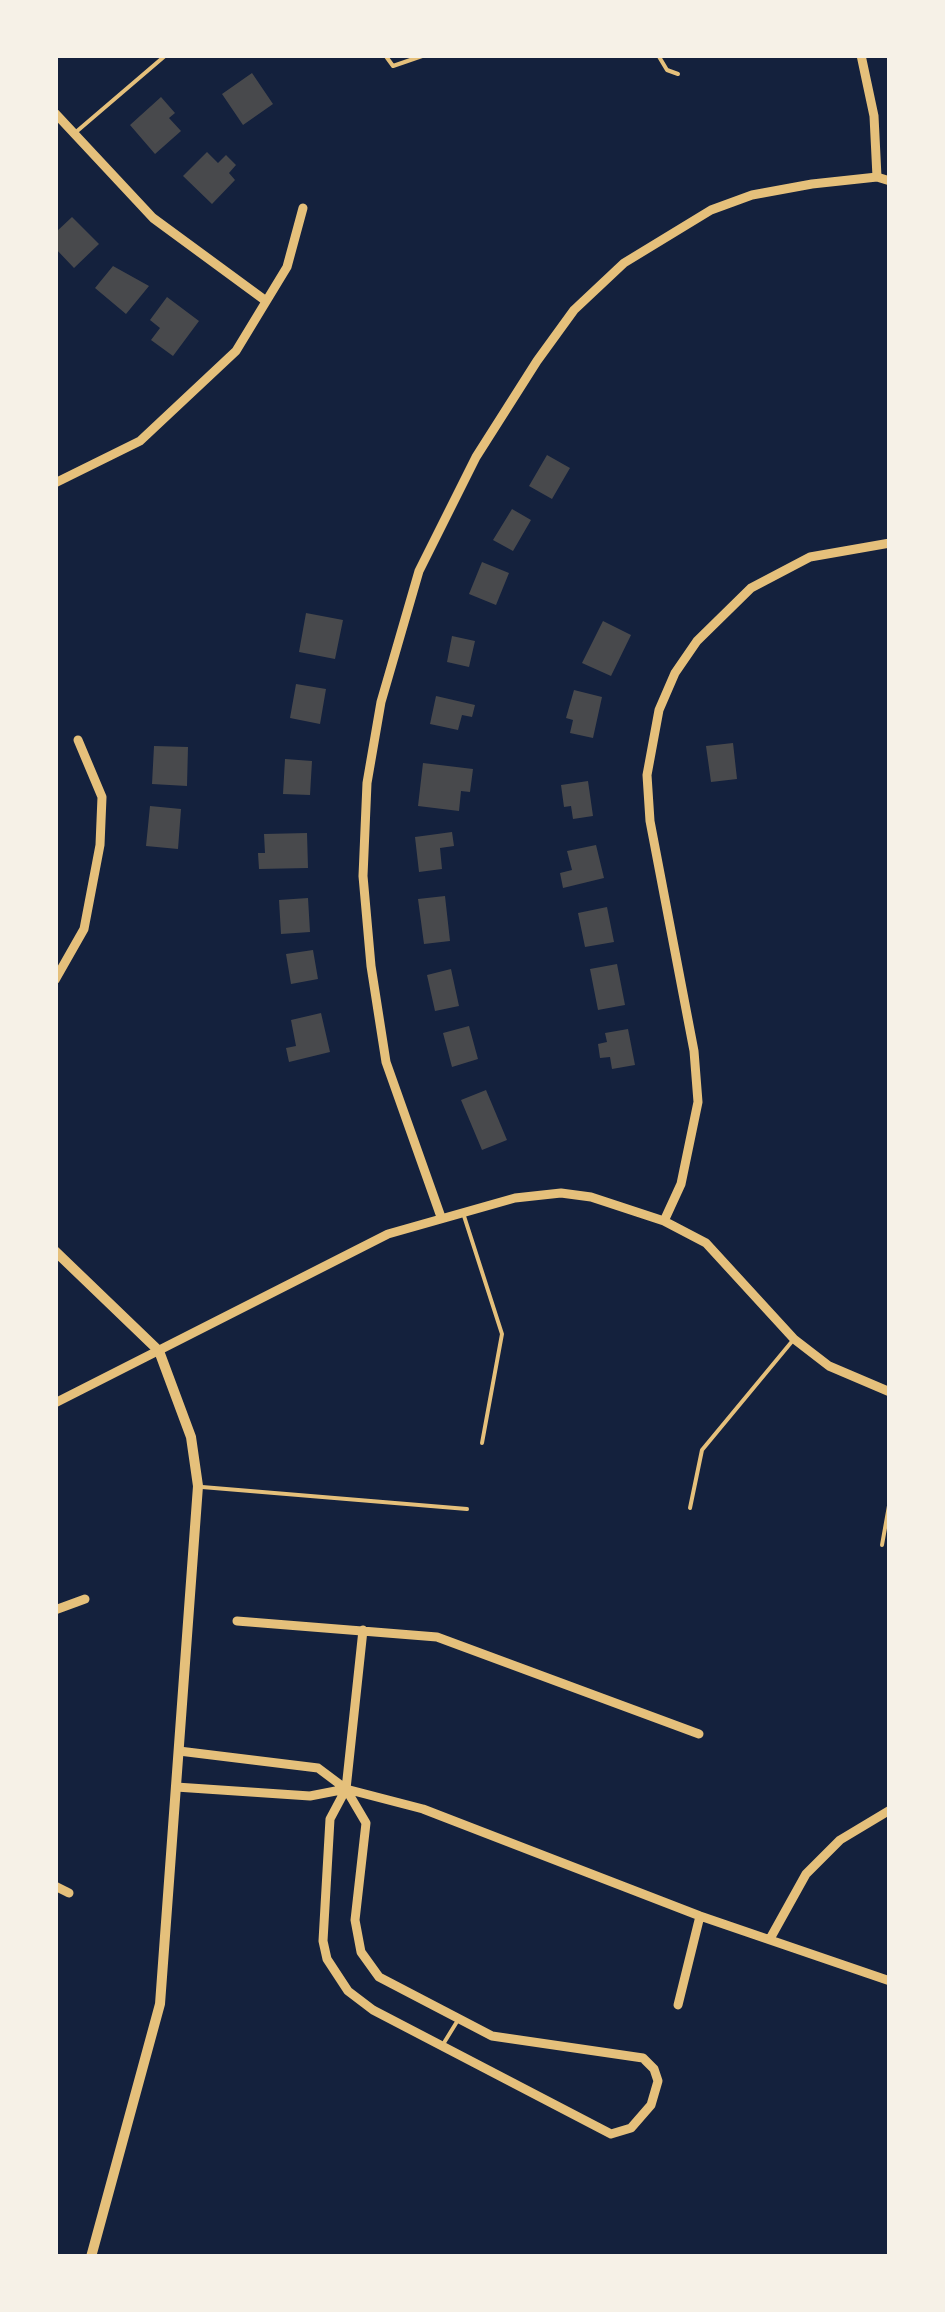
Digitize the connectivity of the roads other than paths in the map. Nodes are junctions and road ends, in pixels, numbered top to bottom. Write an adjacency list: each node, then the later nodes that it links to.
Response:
1 (166, 55): 4 (lane)
2 (861, 55): 5 (street)
3 (55, 113): 4 (street)
4 (72, 135): 8 (street)
5 (877, 177): 6 (street); 14 (street)
6 (890, 181)
7 (304, 208): 8 (street)
8 (266, 301): 9 (street)
9 (55, 483)
10 (890, 543): 15 (street)
11 (78, 740): 12 (street)
12 (55, 980)
13 (462, 1211): 14 (street); 15 (street); 21 (lane)
14 (441, 1216): 18 (street)
15 (664, 1221): 17 (street)
16 (55, 1252): 18 (street)
17 (794, 1339): 19 (street); 24 (lane)
18 (159, 1351): 20 (street); 22 (street)
19 (890, 1392)
20 (55, 1402)
21 (482, 1443)
22 (198, 1486): 25 (lane); 32 (street)
23 (890, 1500): 26 (lane)
24 (690, 1508)
25 (468, 1509)
26 (882, 1545)
27 (85, 1600): 28 (street)
28 (55, 1610)
29 (236, 1621): 30 (street)
30 (363, 1630): 31 (street); 34 (street)
31 (699, 1734)
32 (179, 1751): 33 (street); 34 (street)
33 (176, 1787): 34 (street); 44 (street)
34 (346, 1788): 38 (street); 42 (street); 43 (street)
35 (890, 1810): 39 (street)
36 (55, 1886): 37 (street)
37 (69, 1893)
38 (700, 1916): 39 (street); 41 (street)
39 (771, 1937): 40 (street)
40 (890, 1981)
41 (678, 2005)
42 (459, 2018): 43 (lane); 43 (street)
43 (442, 2046)
44 (92, 2257)

